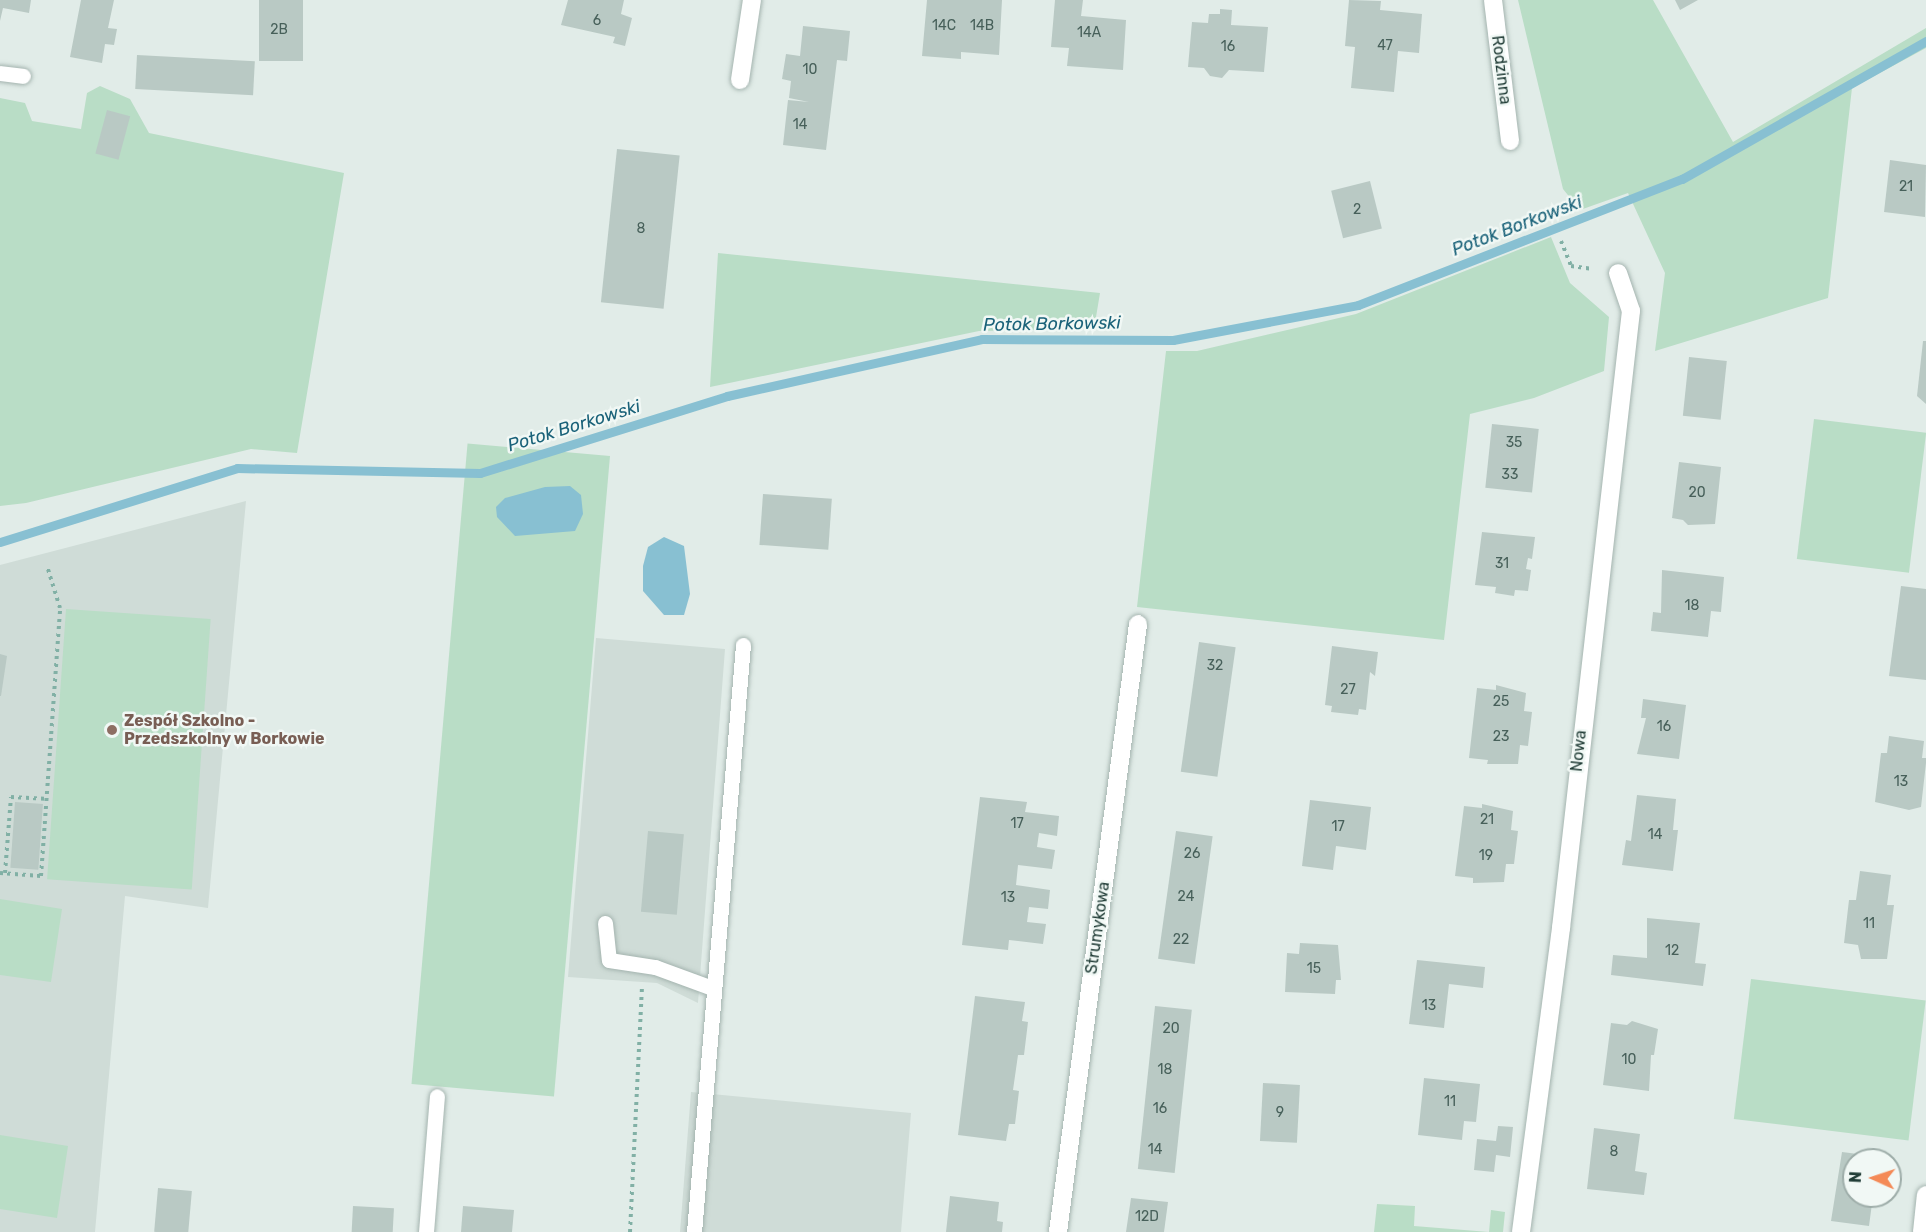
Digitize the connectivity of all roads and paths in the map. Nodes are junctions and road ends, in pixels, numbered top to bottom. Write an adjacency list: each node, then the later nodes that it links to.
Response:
1 (752, 0): 5 (street)
2 (1492, 0): 6 (street, Rodzinna)
3 (0, 73): 4 (lane)
4 (23, 76)
5 (740, 80)
6 (1510, 141)
7 (1561, 241): 8 (path)
8 (1618, 273): 23 (street, Nowa)
9 (47, 566): 12 (path)
10 (1138, 624): 22 (street, Strumykowa)
11 (743, 645): 16 (lane)
12 (45, 800): 13 (path); 13 (path)
13 (2, 873)
14 (605, 923): 15 (lane)
15 (643, 965): 16 (lane); 20 (path)
16 (712, 988): 21 (lane)
17 (436, 1096): 19 (lane)
18 (1926, 1195): 24 (street)
19 (426, 1232)
20 (630, 1232)
21 (694, 1232)
22 (1058, 1232)
23 (1521, 1232)
24 (1922, 1232)

